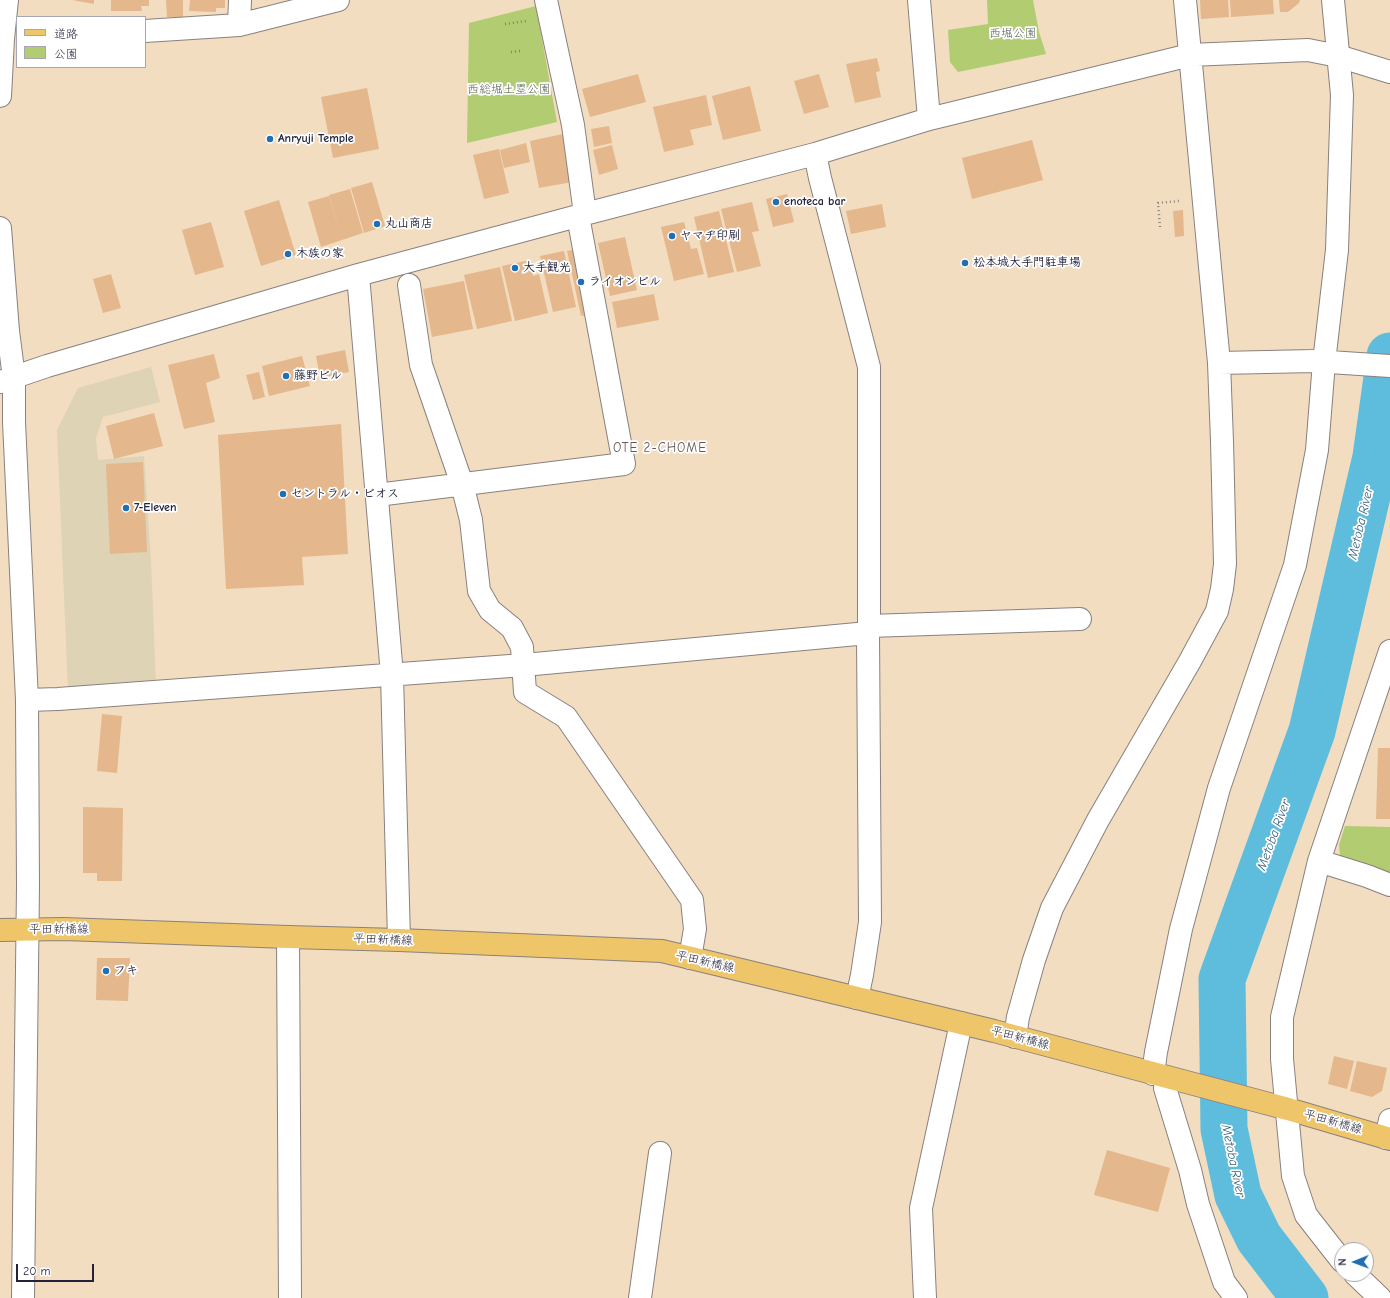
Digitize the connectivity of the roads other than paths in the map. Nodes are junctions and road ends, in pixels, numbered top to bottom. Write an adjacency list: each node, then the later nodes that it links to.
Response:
1 (7, 0): 10 (street)
2 (240, 0): 8 (street)
3 (338, 0): 8 (street)
4 (546, 0): 17 (street)
5 (919, 0): 15 (street)
6 (1185, 0): 11 (street)
7 (1333, 0): 12 (street)
8 (239, 24): 9 (street)
9 (146, 31)
10 (10, 39): 14 (street)
11 (1190, 55): 12 (street); 15 (street); 22 (street)
12 (1345, 58): 13 (street); 21 (street)
13 (1390, 72)
14 (0, 96)
15 (929, 119): 16 (street)
16 (815, 154): 17 (street); 28 (street)
17 (581, 215): 19 (street); 25 (street)
18 (0, 228): 24 (street)
19 (358, 275): 24 (street); 26 (street)
20 (409, 285): 25 (street)
21 (1332, 362): 22 (street); 23 (street); 43 (street)
22 (1218, 363): 42 (street)
23 (1390, 366)
24 (7, 380): 32 (street)
25 (462, 484): 26 (street); 30 (street)
26 (377, 495): 31 (street)
27 (1080, 619): 28 (street)
28 (869, 630): 30 (street); 40 (street)
29 (1390, 651): 33 (street)
30 (524, 665): 31 (street); 39 (street)
31 (392, 675): 32 (street); 38 (street)
32 (26, 700): 35 (street)
33 (1318, 861): 34 (street); 44 (street)
34 (1390, 885)
35 (28, 929): 36 (main road, 平田新橋線); 37 (main road, 平田新橋線); 49 (street)
36 (0, 930)
37 (288, 937): 38 (main road, 平田新橋線); 50 (street)
38 (399, 940): 39 (main road, 平田新橋線)
39 (690, 958): 40 (main road, 平田新橋線)
40 (858, 998): 41 (main road, 平田新橋線)
41 (961, 1023): 42 (main road, 平田新橋線); 52 (street)
42 (1015, 1036): 43 (main road, 平田新橋線)
43 (1165, 1077): 44 (main road, 平田新橋線); 53 (street)
44 (1288, 1109): 45 (main road, 平田新橋線); 47 (street)
45 (1389, 1132)
46 (660, 1153): 51 (street)
47 (1334, 1251)
48 (1363, 1282): 54 (street)
49 (23, 1298)
50 (290, 1298)
51 (640, 1298)
52 (925, 1298)
53 (1236, 1298)
54 (1380, 1298)

